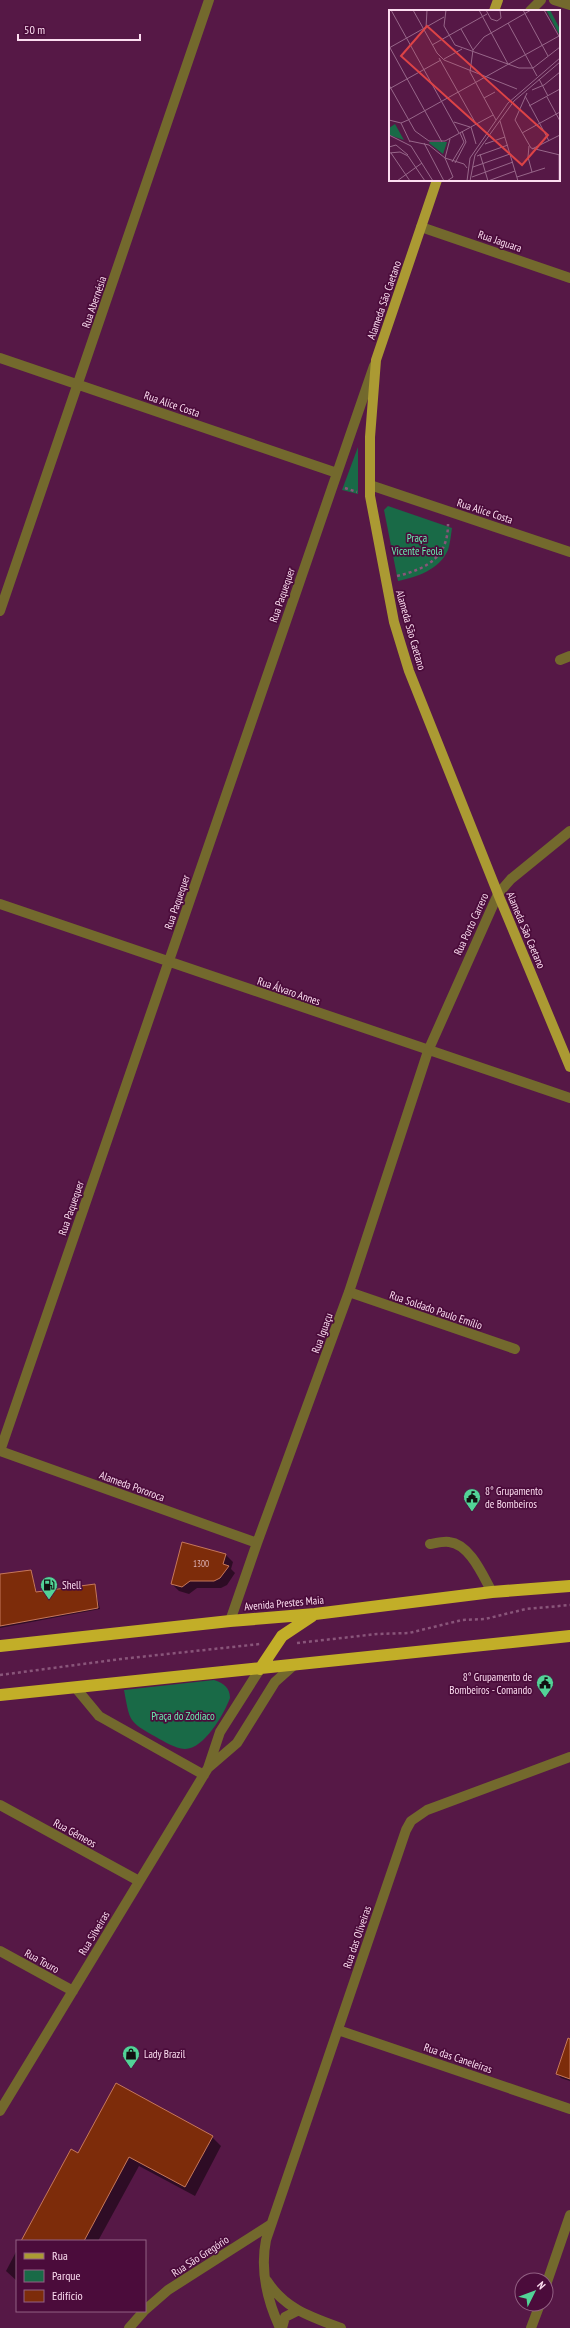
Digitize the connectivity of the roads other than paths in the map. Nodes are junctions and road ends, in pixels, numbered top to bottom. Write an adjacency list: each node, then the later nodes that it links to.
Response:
1 (209, 0): 13 (street, Rua Abernésia)
2 (498, 0): 6 (main road)
3 (541, 0): 7 (street)
4 (554, 0): 5 (street)
5 (570, 5)
6 (494, 10)
7 (531, 10)
8 (437, 181): 9 (main road, Alameda São Caetano)
9 (421, 227): 10 (street, Rua Jaguara); 12 (main road, Alameda São Caetano)
10 (570, 278)
11 (0, 358): 13 (street, Rua Alice Costa)
12 (376, 360): 14 (street, Rua Paquequer); 15 (main road, Alameda São Caetano)
13 (78, 384): 14 (street, Rua Alice Costa); 17 (street, Rua Abernésia)
14 (337, 473): 21 (street, Rua Paquequer)
15 (370, 485): 16 (street, Rua Alice Costa); 19 (main road, Alameda São Caetano)
16 (570, 552)
17 (0, 611)
18 (570, 831): 19 (street, Rua Porto Carrero)
19 (498, 894): 22 (street, Rua Porto Carrero); 23 (main road, Alameda São Caetano)
20 (0, 904): 21 (street, Rua Álvaro Annes)
21 (169, 962): 22 (street, Rua Álvaro Annes); 27 (street, Rua Paquequer)
22 (428, 1051): 24 (street, Rua Álvaro Annes); 25 (street, Rua Iguaçu)
23 (570, 1066)
24 (570, 1098)
25 (349, 1292): 26 (street, Rua Soldado Paulo Emílio); 28 (street, Rua Iguaçu)
26 (515, 1349)
27 (0, 1451): 28 (street, Alameda Pororoca)
28 (257, 1543): 33 (street, Rua Iguaçu)
29 (430, 1544): 31 (street)
30 (569, 1586): 31 (highway, Avenida Prestes Maia)
31 (492, 1592): 32 (highway, Avenida Prestes Maia)
32 (315, 1614): 33 (highway, Avenida Prestes Maia); 37 (highway)
33 (230, 1621): 35 (highway, Avenida Prestes Maia)
34 (570, 1636): 36 (highway)
35 (0, 1646)
36 (294, 1665): 37 (highway); 41 (street, Rua Silveiras)
37 (260, 1669): 38 (highway); 41 (street, Rua Silveiras)
38 (74, 1686): 39 (highway); 41 (street)
39 (0, 1695)
40 (570, 1757): 46 (street, Rua das Oliveiras)
41 (206, 1772): 43 (street, Rua Silveiras)
42 (0, 1805): 43 (street, Rua Gêmeos)
43 (139, 1881): 45 (street, Rua Silveiras)
44 (0, 1951): 45 (street, Rua Touro)
45 (73, 1991): 47 (street, Rua Silveiras)
46 (338, 2030): 48 (street, Rua das Caneleiras); 51 (street, Rua das Oliveiras)
47 (3, 2097): 49 (street, Rua Silveiras)
48 (570, 2109)
49 (0, 2111)
50 (570, 2215): 52 (street)
51 (270, 2225): 53 (street, Rua das Oliveiras); 54 (street, Rua São Gregório)
52 (550, 2272)
53 (265, 2277): 55 (street); 60 (street, Rua das Oliveiras)
54 (146, 2310)
55 (298, 2311): 58 (street); 60 (street)
56 (144, 2312): 59 (street, Rua São Gregório)
57 (537, 2312): 63 (street)
58 (312, 2318): 61 (street); 62 (street)
59 (129, 2328)
60 (281, 2328)
61 (316, 2328)
62 (341, 2328)
63 (531, 2328)

